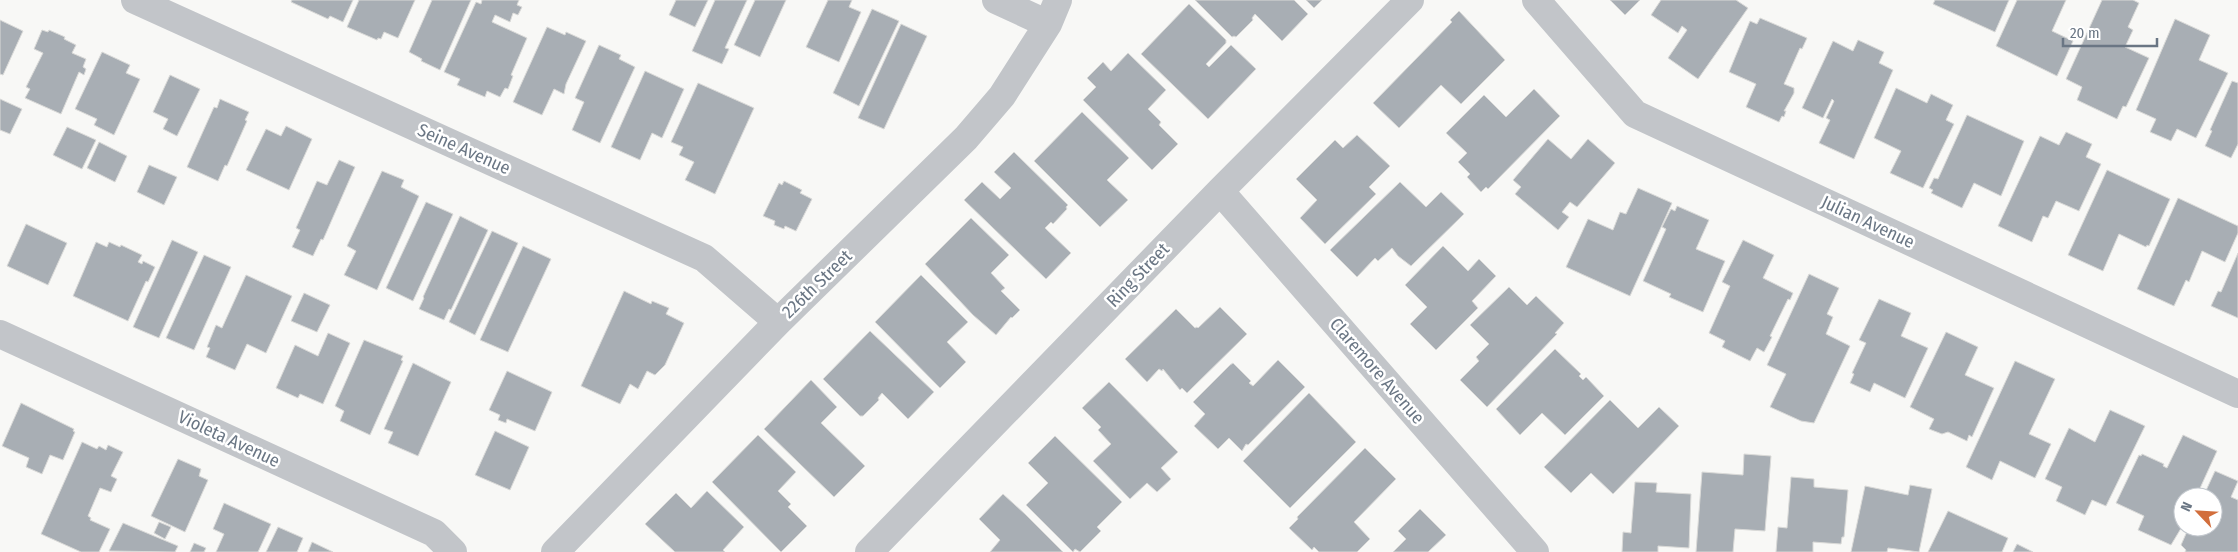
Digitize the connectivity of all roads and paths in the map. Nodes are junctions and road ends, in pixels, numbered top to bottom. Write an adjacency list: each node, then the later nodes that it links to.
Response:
1 (135, 0): 7 (street, Seine Avenue)
2 (996, 0): 5 (street)
3 (1410, 0): 6 (street, Ring Street)
4 (1536, 0): 9 (street, Julian Avenue)
5 (1053, 12): 7 (street, 226th Street)
6 (1220, 191): 12 (street, Ring Street); 13 (street, Claremore Avenue)
7 (778, 322): 11 (street, 226th Street)
8 (0, 334): 10 (street, Violeta Avenue)
9 (2238, 394)
10 (453, 552)
11 (555, 552)
12 (869, 552)
13 (1535, 552)

